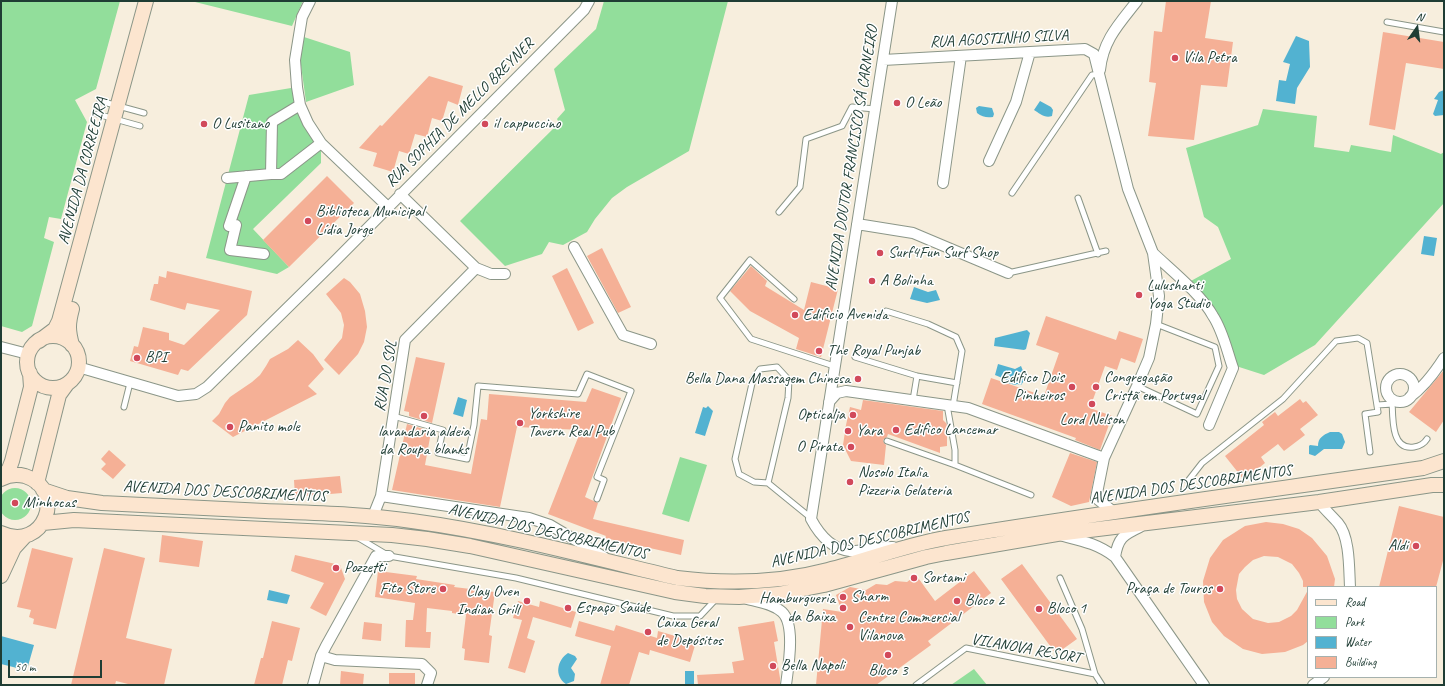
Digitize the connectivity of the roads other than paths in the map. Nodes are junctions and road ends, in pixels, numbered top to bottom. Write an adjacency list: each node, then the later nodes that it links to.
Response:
1 (146, 1): 16 (main road, AVENIDA DA CORREEIRA)
2 (154, 1): 16 (main road, AVENIDA DA CORREEIRA)
3 (310, 1): 14 (street)
4 (589, 1): 26 (street, RUA SOPHIA DE MELLO BREYNER)
5 (892, 1): 11 (street, AVENIDA DOUTOR FRANCISCO SÁ CARNEIRO)
6 (1137, 1): 12 (street)
7 (1387, 22): 8 (lane)
8 (1444, 32)
9 (1030, 52): 10 (street, RUA AGOSTINHO SILVA); 12 (street, RUA AGOSTINHO SILVA); 21 (street)
10 (962, 56): 11 (street, RUA AGOSTINHO SILVA); 25 (street)
11 (883, 60): 15 (street, AVENIDA DOUTOR FRANCISCO SÁ CARNEIRO)
12 (1100, 74): 27 (lane); 34 (street, RUA AGOSTINHO SILVA)
13 (100, 101): 16 (lane)
14 (300, 105): 20 (street); 22 (street)
15 (875, 109): 30 (lane); 31 (street, AVENIDA DOUTOR FRANCISCO SÁ CARNEIRO)
16 (120, 113): 17 (lane); 18 (lane); 19 (lane); 43 (main road, AVENIDA DA CORREEIRA); 45 (main road, AVENIDA DA CORREEIRA)
17 (144, 113)
18 (97, 114)
19 (140, 126)
20 (321, 143): 22 (street); 29 (street)
21 (989, 161)
22 (271, 174): 23 (street)
23 (246, 176): 24 (street); 35 (street)
24 (227, 178)
25 (943, 184)
26 (400, 194): 29 (street, RUA SOPHIA DE MELLO BREYNER); 37 (street)
27 (1012, 194)
28 (1078, 198): 36 (lane)
29 (388, 207): 56 (street, RUA SOPHIA DE MELLO BREYNER)
30 (779, 212)
31 (857, 224): 38 (street); 50 (street, AVENIDA DOUTOR FRANCISCO SÁ CARNEIRO)
32 (574, 247): 44 (street)
33 (1106, 251): 36 (lane)
34 (1153, 253): 42 (street); 68 (street)
35 (264, 254)
36 (1098, 254): 38 (lane)
37 (476, 268): 39 (street); 67 (street, RUA DO SOL)
38 (1008, 273)
39 (504, 274)
40 (794, 299): 50 (lane)
41 (886, 311): 57 (lane)
42 (1156, 324): 59 (street); 59 (lane)
43 (39, 341): 45 (main road); 47 (main road)
44 (650, 344)
45 (72, 345): 51 (main road)
46 (1, 347): 47 (street)
47 (28, 354): 52 (main road)
48 (855, 356): 53 (lane)
49 (1444, 358): 55 (street)
50 (834, 366): 62 (street, AVENIDA DOUTOR FRANCISCO SÁ CARNEIRO)
51 (78, 367): 56 (street, RUA SOPHIA DE MELLO BREYNER); 58 (main road)
52 (30, 373): 58 (main road); 75 (main road)
53 (917, 376): 57 (lane); 61 (lane)
54 (1411, 379): 55 (street); 60 (street); 63 (street)
55 (1428, 380): 60 (street)
56 (130, 383): 66 (lane)
57 (957, 383): 65 (lane)
58 (67, 384): 79 (main road)
59 (1137, 386): 72 (street)
60 (1409, 398): 63 (street)
61 (913, 400): 62 (street); 65 (street)
62 (829, 402): 86 (street, AVENIDA DOUTOR FRANCISCO SÁ CARNEIRO)
63 (1392, 402): 64 (lane); 69 (lane)
64 (1377, 405): 71 (lane); 76 (lane)
65 (950, 406): 72 (street); 74 (lane)
66 (124, 407)
67 (393, 416): 81 (street, RUA DO SOL); 82 (lane)
68 (1209, 425)
69 (1427, 439)
70 (887, 441): 74 (lane)
71 (1370, 452)
72 (1104, 458): 84 (street)
73 (1444, 461): 84 (main road, AVENIDA DOS DESCOBRIMENTOS)
74 (955, 465): 80 (lane)
75 (2, 478): 79 (main road, AVENIDA DOS DESCOBRIMENTOS)
76 (1188, 481)
77 (768, 483): 77 (lane); 86 (lane)
78 (1444, 485): 83 (main road, AVENIDA DOS DESCOBRIMENTOS)
79 (40, 486): 85 (main road, AVENIDA DOS DESCOBRIMENTOS); 87 (main road)
80 (1031, 495)
81 (381, 496): 85 (street, RUA DO SOL); 98 (street)
82 (597, 499)
83 (1319, 502): 88 (main road, AVENIDA DOS DESCOBRIMENTOS); 101 (street)
84 (1115, 513): 94 (main road, AVENIDA DOS DESCOBRIMENTOS)
85 (373, 516): 98 (main road, AVENIDA DOS DESCOBRIMENTOS)
86 (811, 519): 94 (street)
87 (42, 523): 90 (main road, AVENIDA DOS DESCOBRIMENTOS); 92 (main road)
88 (1146, 524): 91 (main road, AVENIDA DOS DESCOBRIMENTOS); 97 (street)
89 (1, 533): 92 (main road)
90 (351, 534): 96 (lane, AVENIDA DOS DESCOBRIMENTOS); 102 (main road, AVENIDA DOS DESCOBRIMENTOS)
91 (1057, 534): 97 (street); 103 (main road, AVENIDA DOS DESCOBRIMENTOS)
92 (25, 536): 99 (main road)
93 (1, 538): 95 (main road)
94 (908, 546): 98 (main road, AVENIDA DOS DESCOBRIMENTOS)
95 (1, 556)
96 (389, 556): 102 (lane, AVENIDA DOS DESCOBRIMENTOS); 104 (street)
97 (1115, 557): 112 (street)
98 (612, 563)
99 (1, 576)
100 (1060, 578): 105 (lane, VILANOVA RESORT)
101 (1350, 586)
102 (719, 596): 103 (main road, AVENIDA DOS DESCOBRIMENTOS)
103 (739, 597): 109 (street)
104 (321, 656): 107 (street); 108 (street)
105 (1095, 674): 110 (lane, VILANOVA RESORT); 111 (lane, VILANOVA RESORT)
106 (1323, 678): 113 (street)
107 (313, 685)
108 (427, 685)
109 (786, 685)
110 (916, 685)
111 (1102, 685)
112 (1204, 685)
113 (1313, 685)

